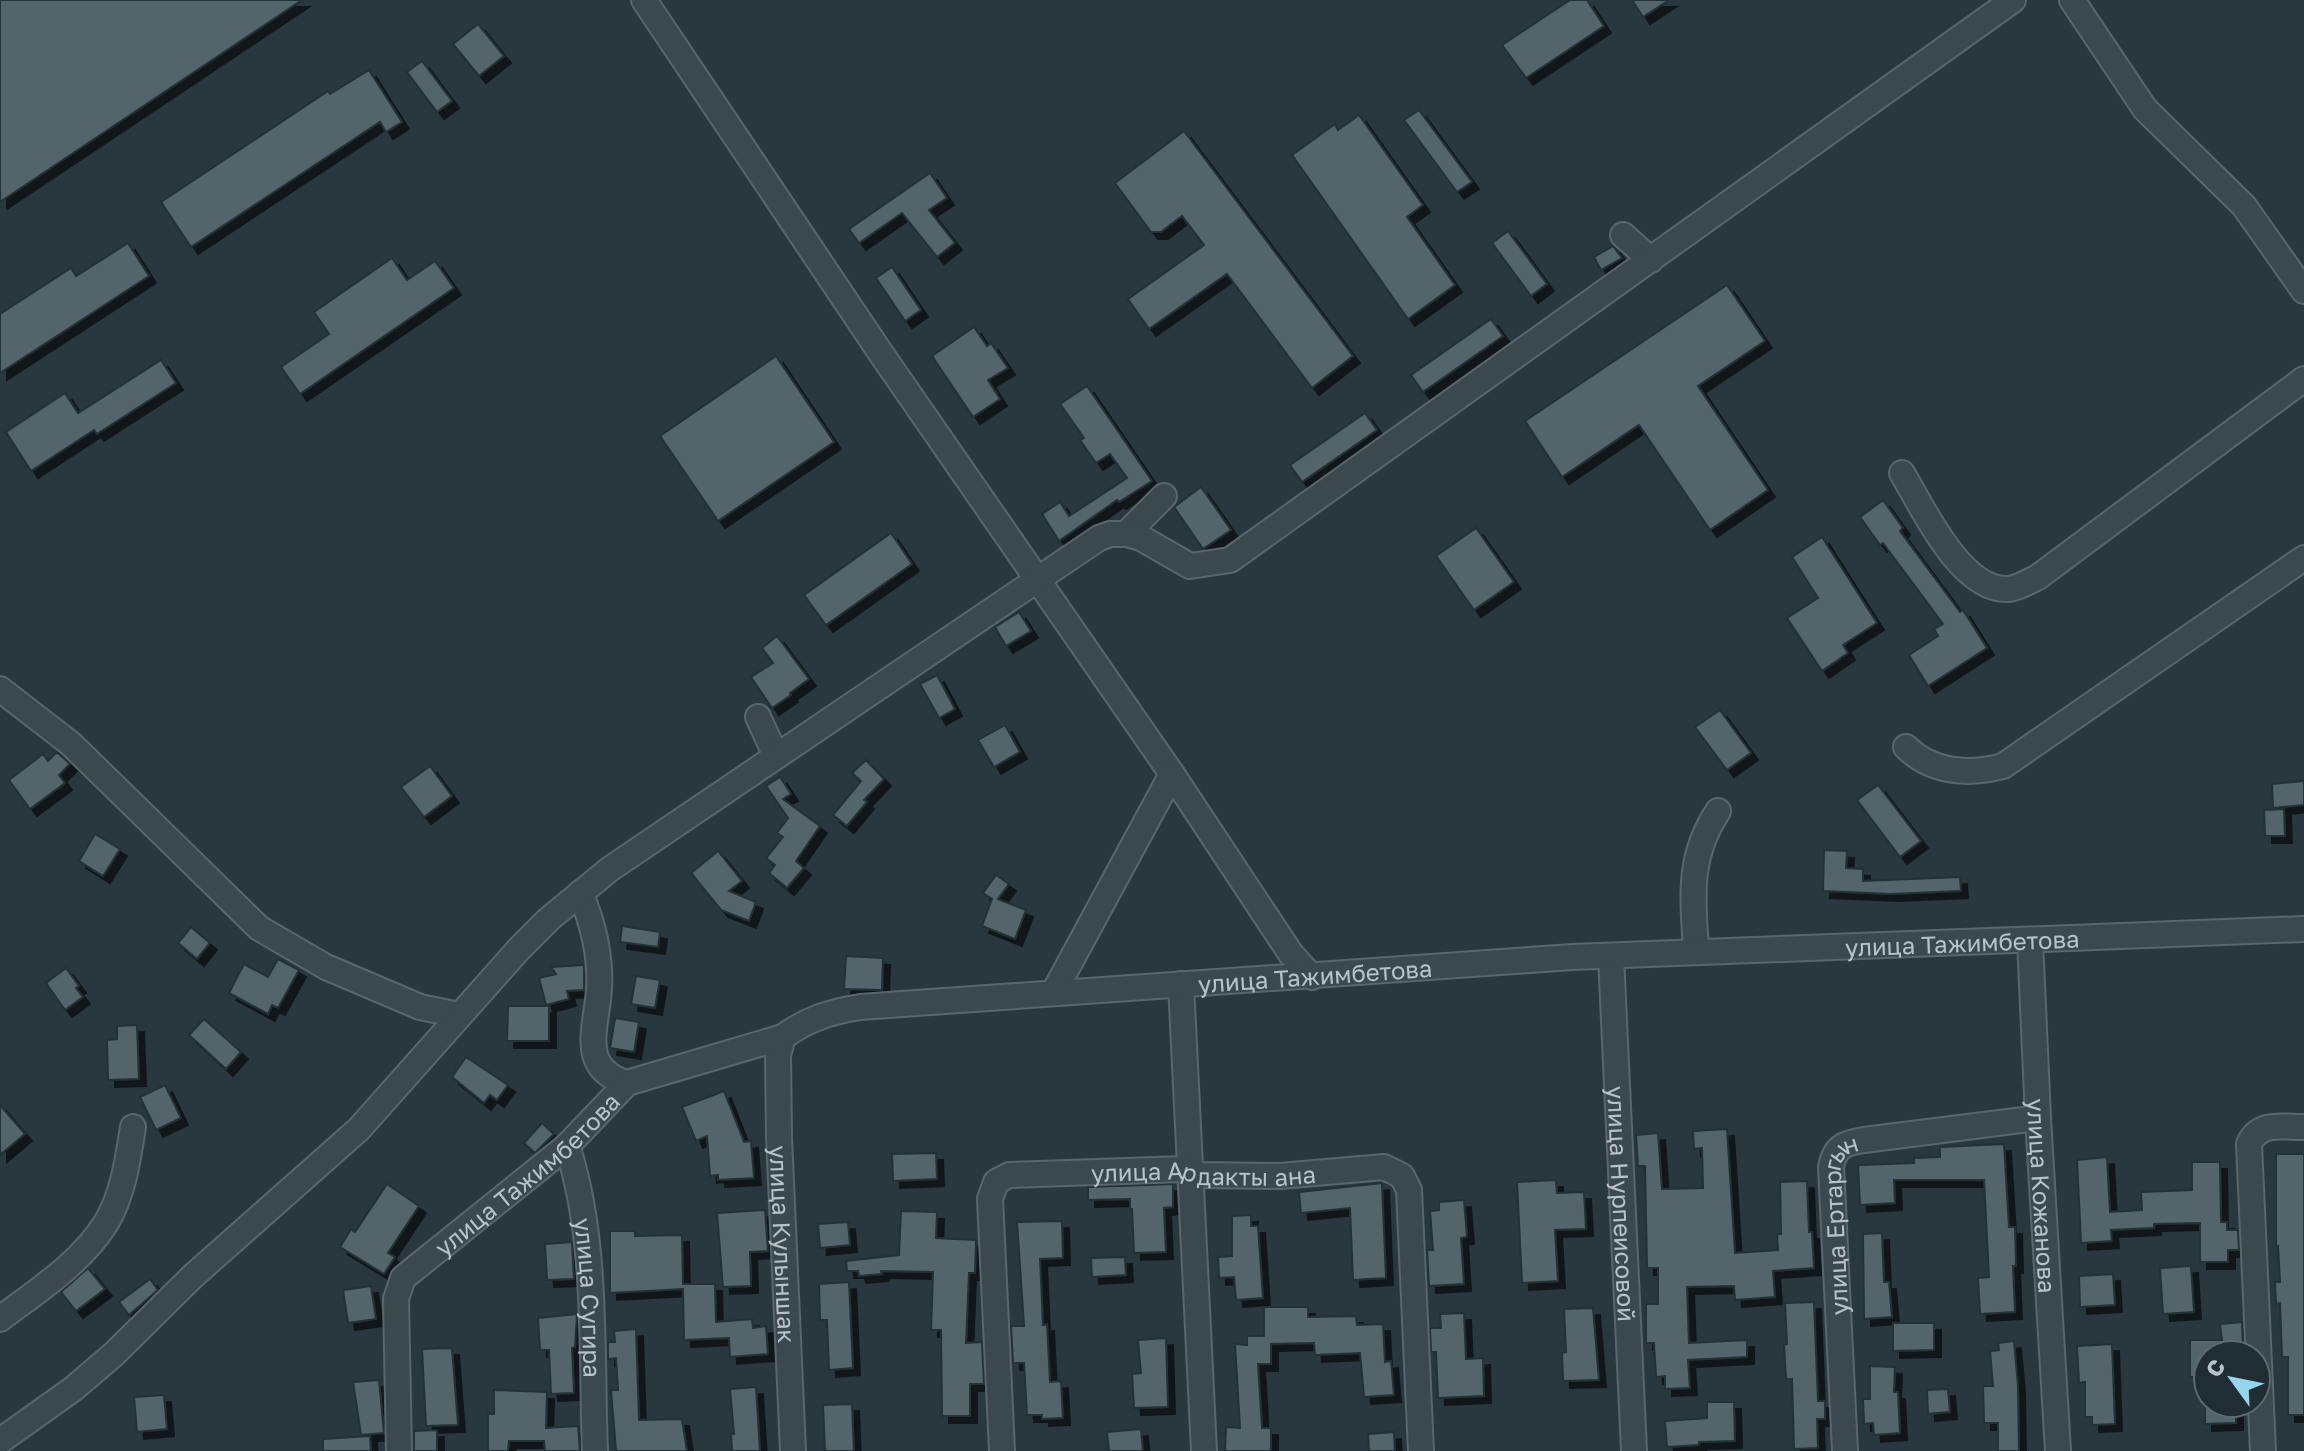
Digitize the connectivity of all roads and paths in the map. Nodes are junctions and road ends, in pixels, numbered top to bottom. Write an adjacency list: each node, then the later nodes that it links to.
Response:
1 (644, 0): 12 (street)
2 (2013, 0): 5 (street)
3 (2072, 0): 6 (street)
4 (1623, 235): 5 (street)
5 (1651, 260): 10 (street)
6 (2304, 291)
7 (2304, 379): 8 (street)
8 (1902, 473)
9 (1164, 496): 10 (street)
10 (1126, 534): 12 (street)
11 (2304, 558): 15 (street)
12 (1039, 580): 16 (street); 17 (street)
13 (0, 689): 27 (street)
14 (758, 717): 16 (street)
15 (1906, 747)
16 (776, 756): 19 (street)
17 (1172, 774): 24 (street); 26 (street)
18 (1718, 811): 22 (street)
19 (580, 893): 27 (street); 29 (street)
20 (2304, 929): 21 (street, улица Тажимбетова)
21 (2030, 940): 22 (street, улица Тажимбетова); 30 (street, улица Кожанова)
22 (1696, 951): 23 (street, улица Тажимбетова)
23 (1611, 956): 24 (street, улица Тажимбетова); 43 (street, улица Нурпеисовой)
24 (1312, 977): 25 (street, улица Тажимбетова)
25 (1181, 984): 26 (street, улица Тажимбетова); 34 (street)
26 (1054, 992): 28 (street, улица Тажимбетова)
27 (459, 1015): 36 (street)
28 (783, 1037): 29 (street, улица Тажимбетова); 39 (street, улица Кулыншак)
29 (627, 1083): 33 (street, улица Тажимбетова)
30 (2038, 1118): 44 (street, улица Ертаргын); 45 (street, улица Кожанова)
31 (133, 1127): 35 (street)
32 (2304, 1127): 46 (street)
33 (567, 1146): 37 (street, улица Тажимбетова); 38 (street, улица Сугира)
34 (1191, 1171): 40 (street, улица Ардакты ана); 41 (street); 42 (street, улица Ардакты ана)
35 (0, 1319)
36 (0, 1441)
37 (399, 1451)
38 (595, 1451)
39 (793, 1451)
40 (1002, 1451)
41 (1204, 1451)
42 (1421, 1451)
43 (1634, 1451)
44 (1845, 1451)
45 (2058, 1451)
46 (2263, 1451)

